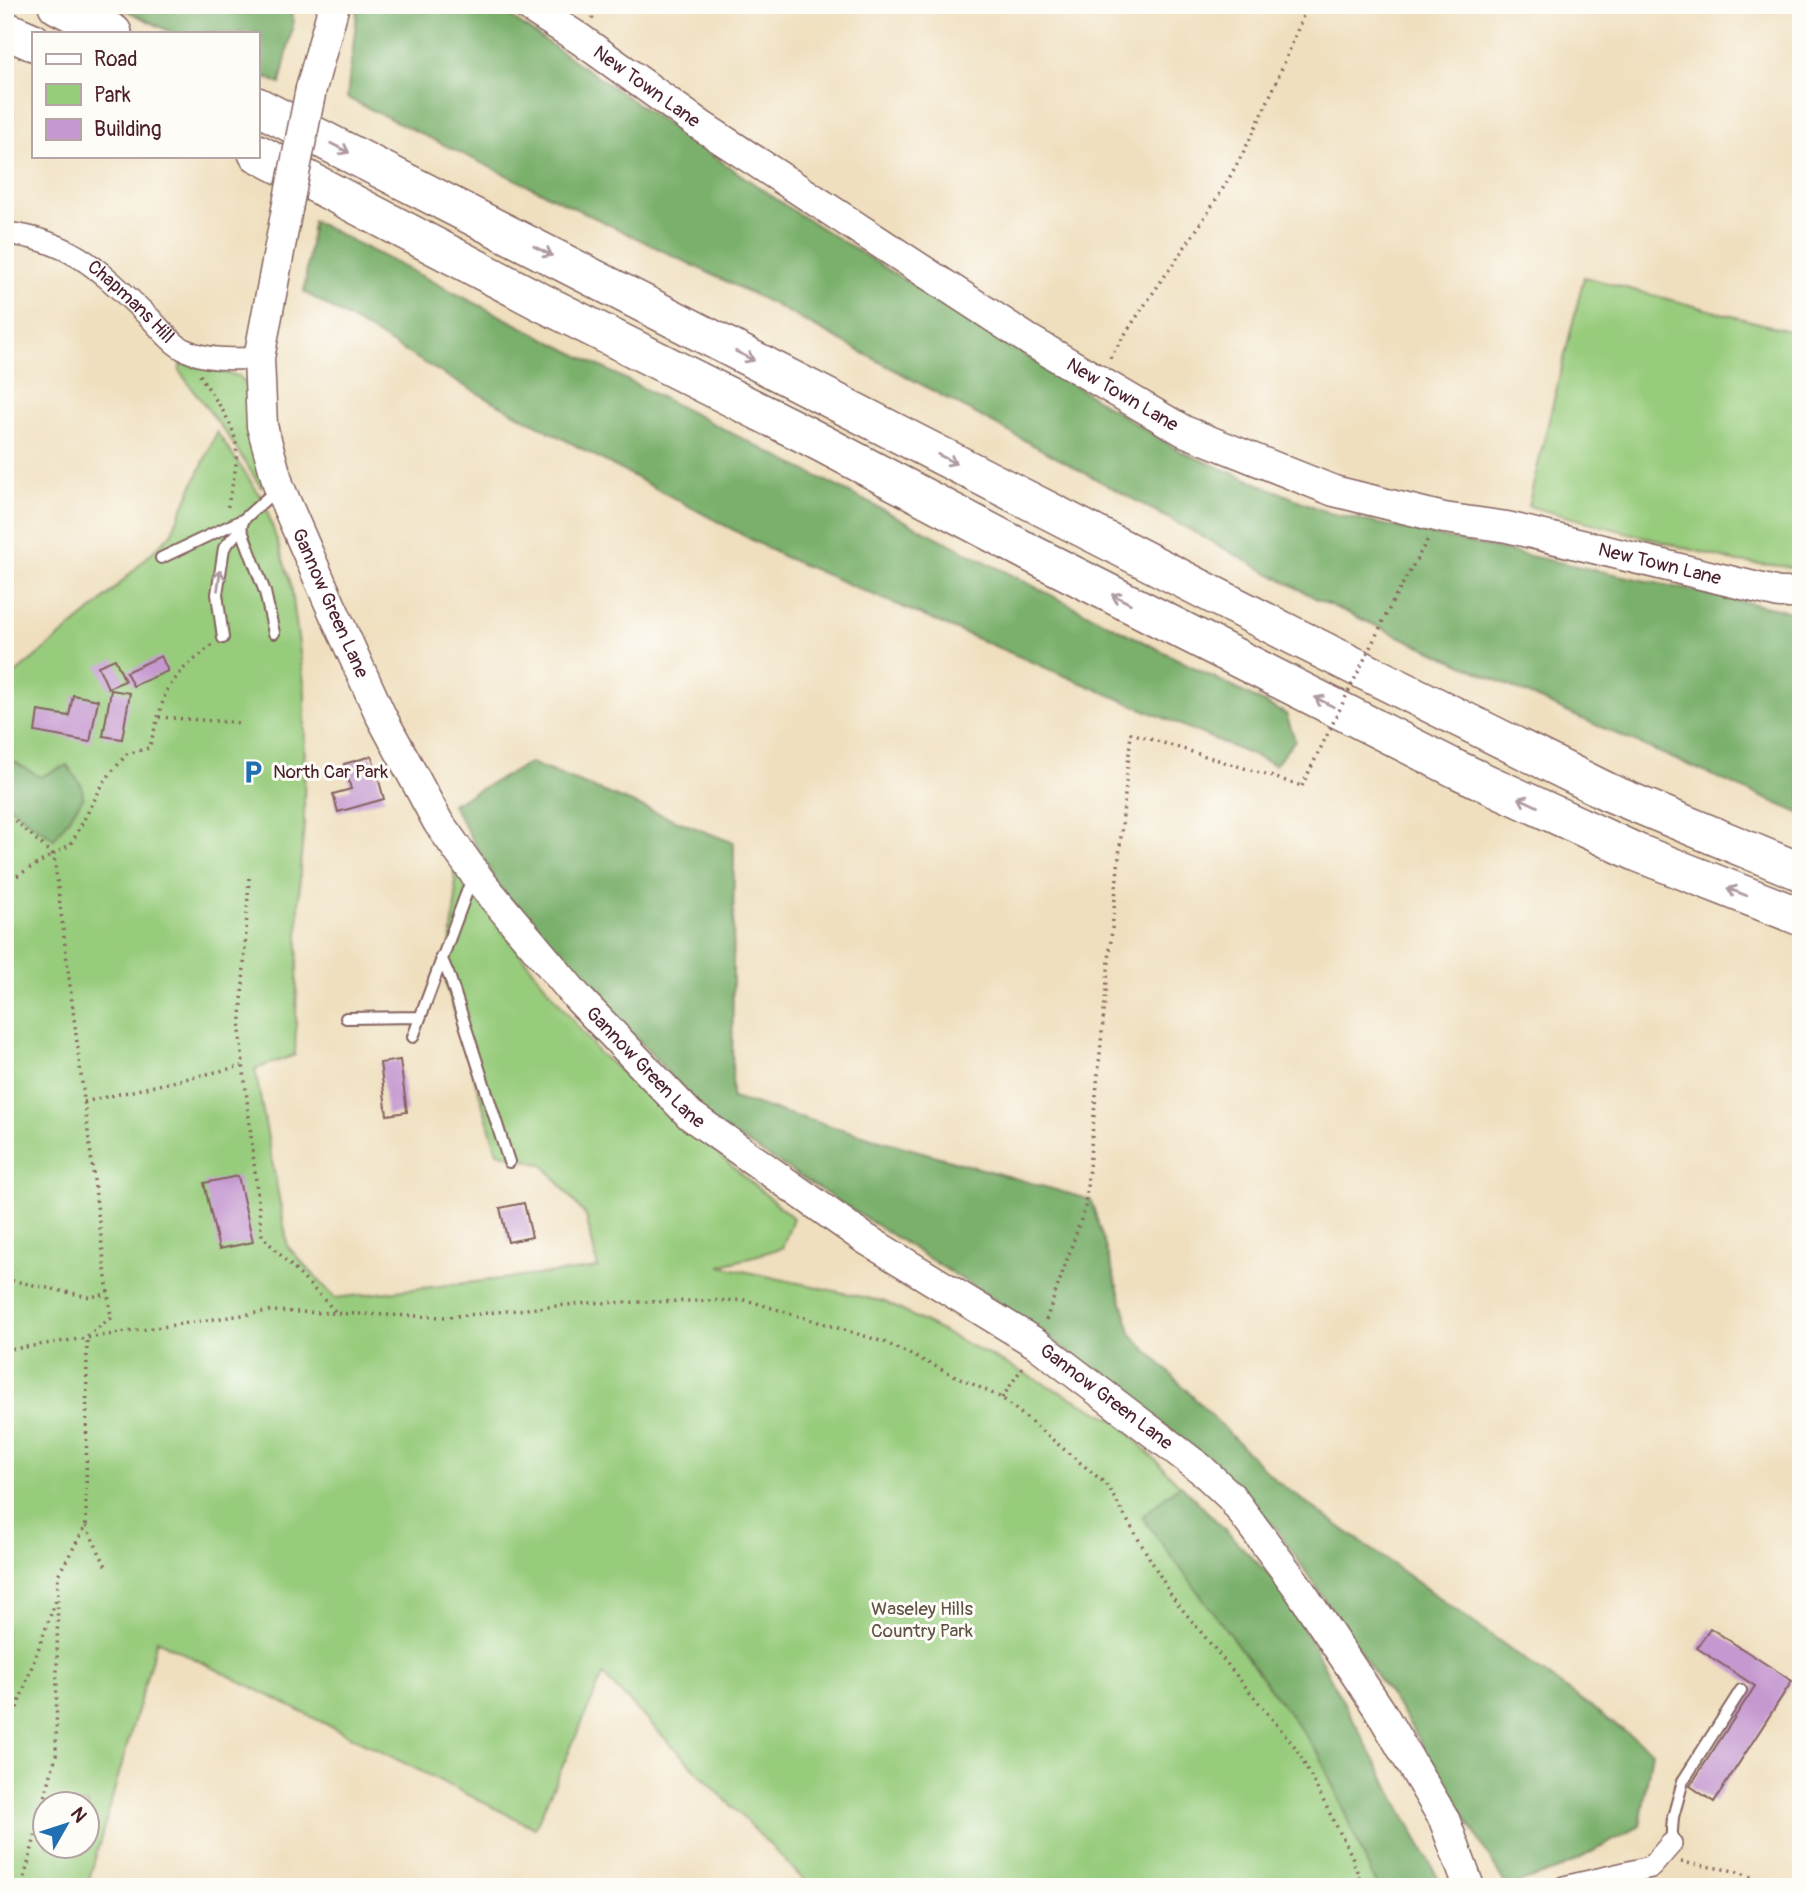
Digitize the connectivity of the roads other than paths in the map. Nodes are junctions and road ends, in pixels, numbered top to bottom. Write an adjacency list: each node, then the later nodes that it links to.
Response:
1 (57, 5): 5 (highway)
2 (334, 5): 10 (street, Gannow Green Lane, bridge)
3 (527, 5): 14 (street, New Town Lane)
4 (5, 30): 6 (highway)
5 (111, 32)
6 (32, 42)
7 (259, 107): 18 (highway, one-way to 18)
8 (259, 154): 19 (highway, one-way to 8)
9 (5, 233): 10 (street, Chapmans Hill)
10 (259, 358): 11 (street, Gannow Green Lane)
11 (279, 487): 12 (lane); 17 (street, Gannow Green Lane)
12 (242, 523): 13 (lane); 15 (lane); 16 (lane, one-way to 12)
13 (161, 558)
14 (1801, 593)
15 (274, 633)
16 (223, 638)
17 (474, 872): 20 (lane); 27 (street, Gannow Green Lane)
18 (1801, 872)
19 (1801, 917)
20 (441, 957): 21 (lane); 24 (lane)
21 (420, 1017): 22 (lane); 23 (lane)
22 (346, 1018)
23 (412, 1037)
24 (509, 1162)
25 (1741, 1690): 26 (lane)
26 (1671, 1844): 28 (street)
27 (1469, 1887)
28 (1564, 1887)

